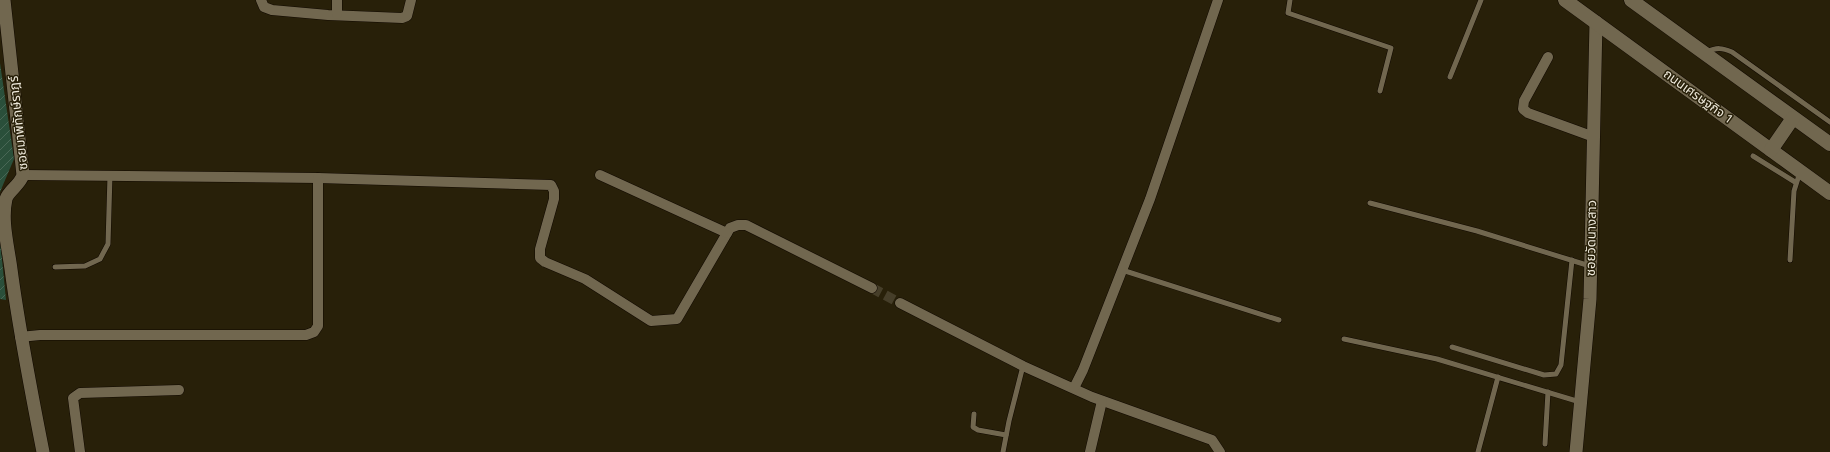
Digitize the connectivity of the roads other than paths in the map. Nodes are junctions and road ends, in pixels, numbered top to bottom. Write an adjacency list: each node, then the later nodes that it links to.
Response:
1 (4, 0): 12 (street, ซอยมาพิทักษ์ราฎร์)
2 (261, 0): 10 (street)
3 (337, 0): 10 (street)
4 (411, 0): 10 (street)
5 (1218, 0): 36 (street)
6 (1290, 0): 16 (lane)
7 (1481, 0): 15 (lane)
8 (1565, 0): 11 (main road, ถนนเศรษฐกิจ 1)
9 (1631, 0): 13 (main road)
10 (337, 14)
11 (1596, 22): 19 (street, ซอยวัดนางสาว); 21 (main road, ถนนเศรษฐกิจ 1)
12 (4, 32): 27 (street, ซอยมาพิทักษ์ราฎร์)
13 (1704, 54): 17 (main road); 18 (lane)
14 (1548, 57): 19 (street)
15 (1450, 77)
16 (1380, 91)
17 (1793, 118): 20 (main road); 21 (main road)
18 (1830, 122)
19 (1594, 137): 34 (street, ซอยวัดนางสาว)
20 (1830, 144)
21 (1771, 150): 25 (main road, ถนนเศรษฐกิจ 1)
22 (1753, 156): 25 (lane)
23 (110, 175): 26 (street); 27 (street); 35 (lane)
24 (600, 175): 31 (street)
25 (1798, 177): 28 (main road, ถนนเศรษฐกิจ 1); 33 (lane)
26 (318, 178): 31 (street); 40 (street)
27 (22, 179): 29 (street, ซอยมาพิทักษ์ราฎร์)
28 (1830, 193)
29 (5, 194): 40 (street, ซอยมาพิทักษ์ราฎร์)
30 (1370, 203): 32 (lane)
31 (727, 233): 37 (street)
32 (1572, 260): 34 (lane); 42 (lane)
33 (1790, 260)
34 (1591, 266): 49 (street, ซอยวัดนางสาว)
35 (54, 267)
36 (1122, 270): 39 (lane); 45 (street)
37 (872, 288)
38 (900, 303): 43 (street)
39 (1279, 320)
40 (30, 336): 53 (street, ซอยมาพิทักษ์ราฎร์)
41 (1344, 339): 44 (lane)
42 (1452, 347)
43 (1023, 366): 45 (street); 51 (lane)
44 (1498, 378): 47 (lane); 58 (lane)
45 (1074, 388): 48 (street)
46 (179, 390): 54 (street)
47 (1548, 392): 49 (lane); 52 (lane)
48 (1102, 401): 56 (street); 57 (street)
49 (1581, 403): 59 (street, ซอยวัดนางสาว)
50 (974, 414): 51 (lane)
51 (1006, 435): 55 (lane)
52 (1545, 444)
53 (43, 452)
54 (80, 452)
55 (1003, 452)
56 (1090, 452)
57 (1220, 452)
58 (1478, 452)
59 (1576, 452)

